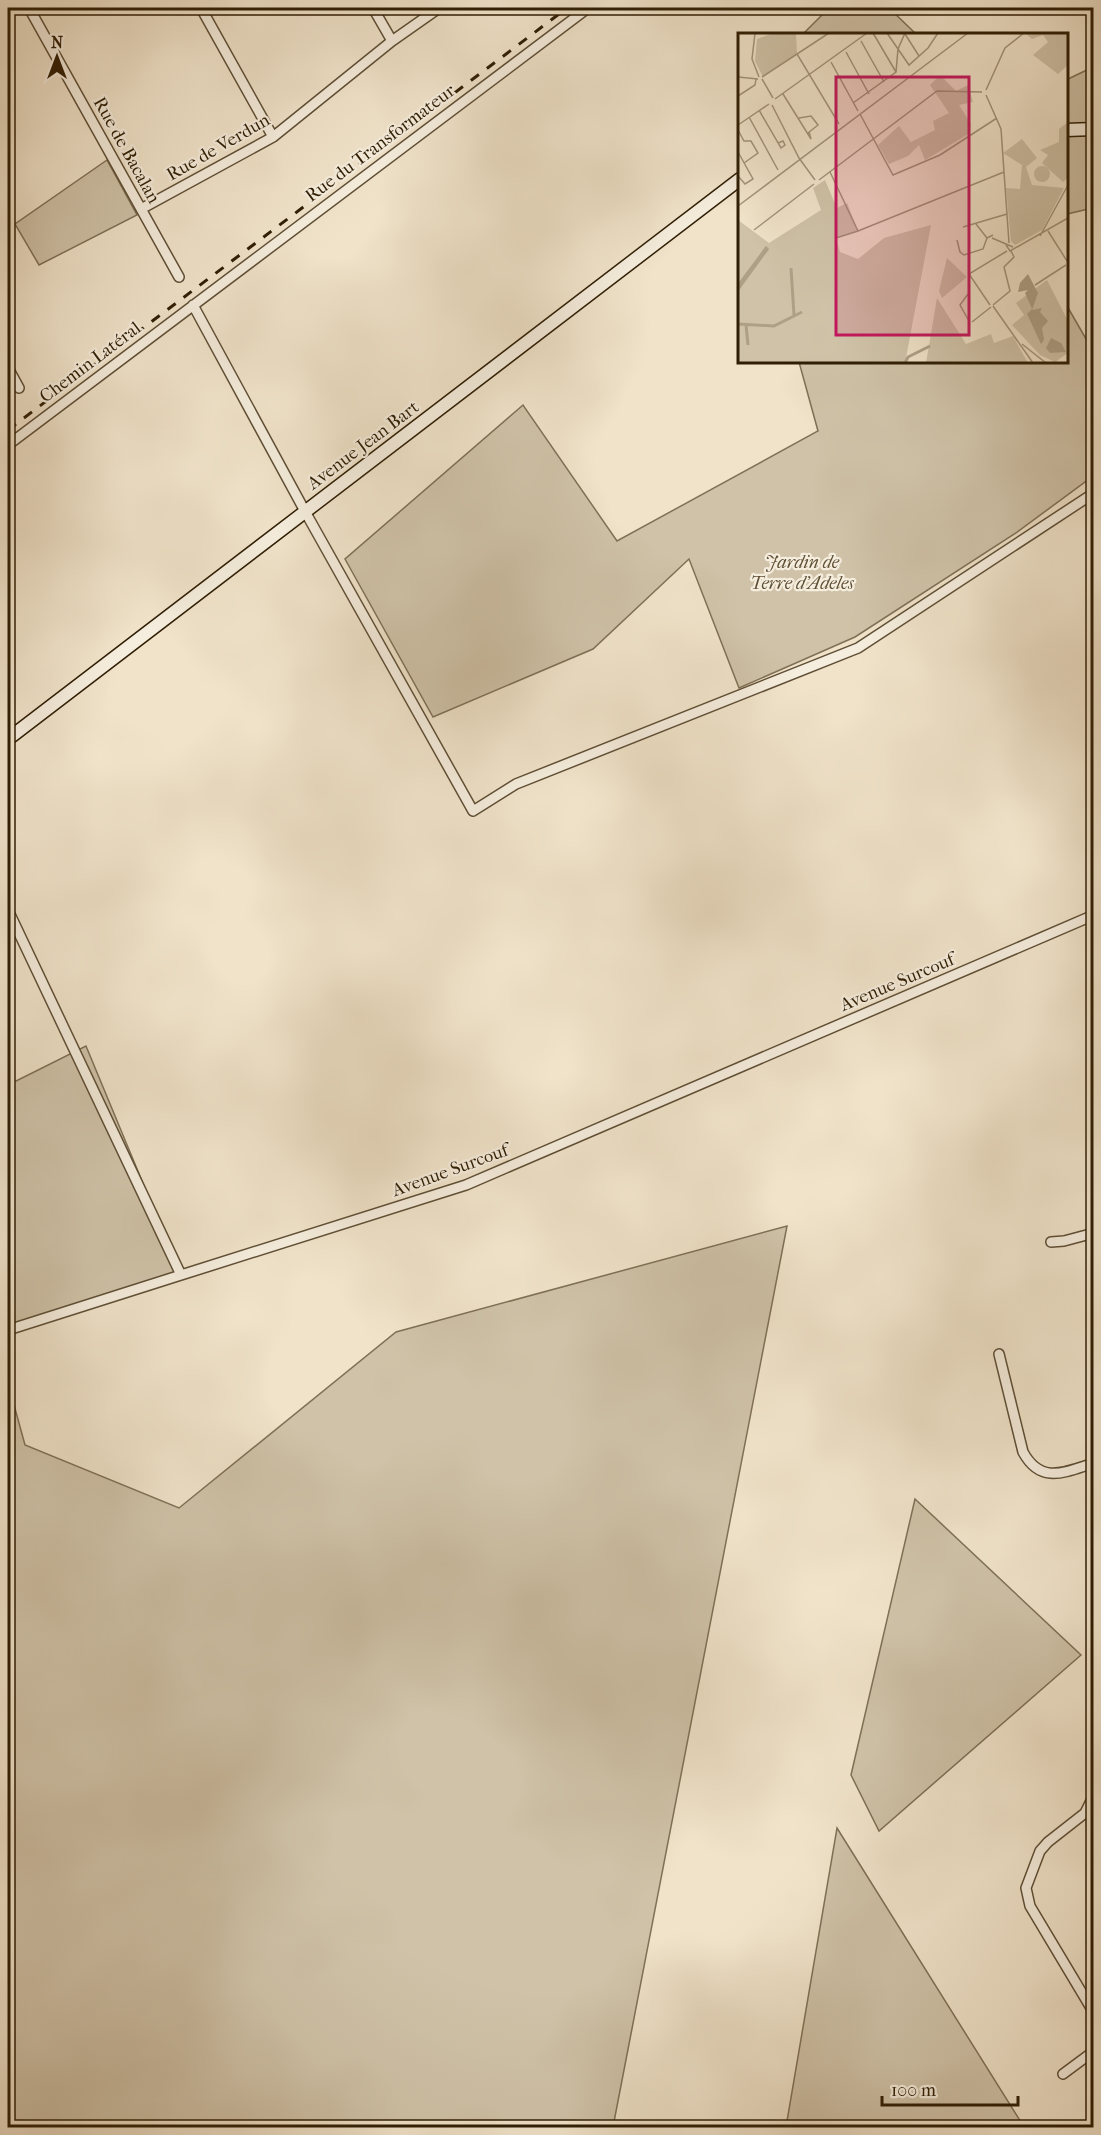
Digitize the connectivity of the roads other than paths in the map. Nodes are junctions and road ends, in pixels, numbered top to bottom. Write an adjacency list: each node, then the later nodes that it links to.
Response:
1 (29, 8): 11 (street, Rue de Bacalan)
2 (201, 8): 9 (street)
3 (373, 8): 6 (street)
4 (439, 8): 6 (street, Rue de Verdun)
5 (588, 8): 13 (street, Rue du Transformateur)
6 (392, 41): 9 (street, Rue de Verdun)
7 (1094, 129): 8 (street)
8 (1068, 130)
9 (273, 137): 11 (street, Rue de Verdun)
10 (738, 181): 18 (street, Avenue Jean Bart)
11 (141, 209): 12 (street, Rue de Bacalan)
12 (179, 277)
13 (193, 305): 16 (street, Chemin Latéral); 18 (street)
14 (8, 368): 15 (street)
15 (19, 388)
16 (8, 445)
17 (1094, 493): 18 (street)
18 (305, 511): 19 (street, Avenue Jean Bart)
19 (8, 739)
20 (8, 910): 24 (street)
21 (1094, 915): 24 (street, Avenue Surcouf)
22 (1094, 1233): 23 (street)
23 (1051, 1242)
24 (181, 1275): 25 (street, Avenue Surcouf)
25 (8, 1330)
26 (999, 1354): 27 (street)
27 (1094, 1463)
28 (1093, 1797): 29 (street)
29 (1094, 2013)
30 (1094, 2035): 31 (street)
31 (1094, 2045)
32 (1094, 2051): 33 (street)
33 (1063, 2074)

